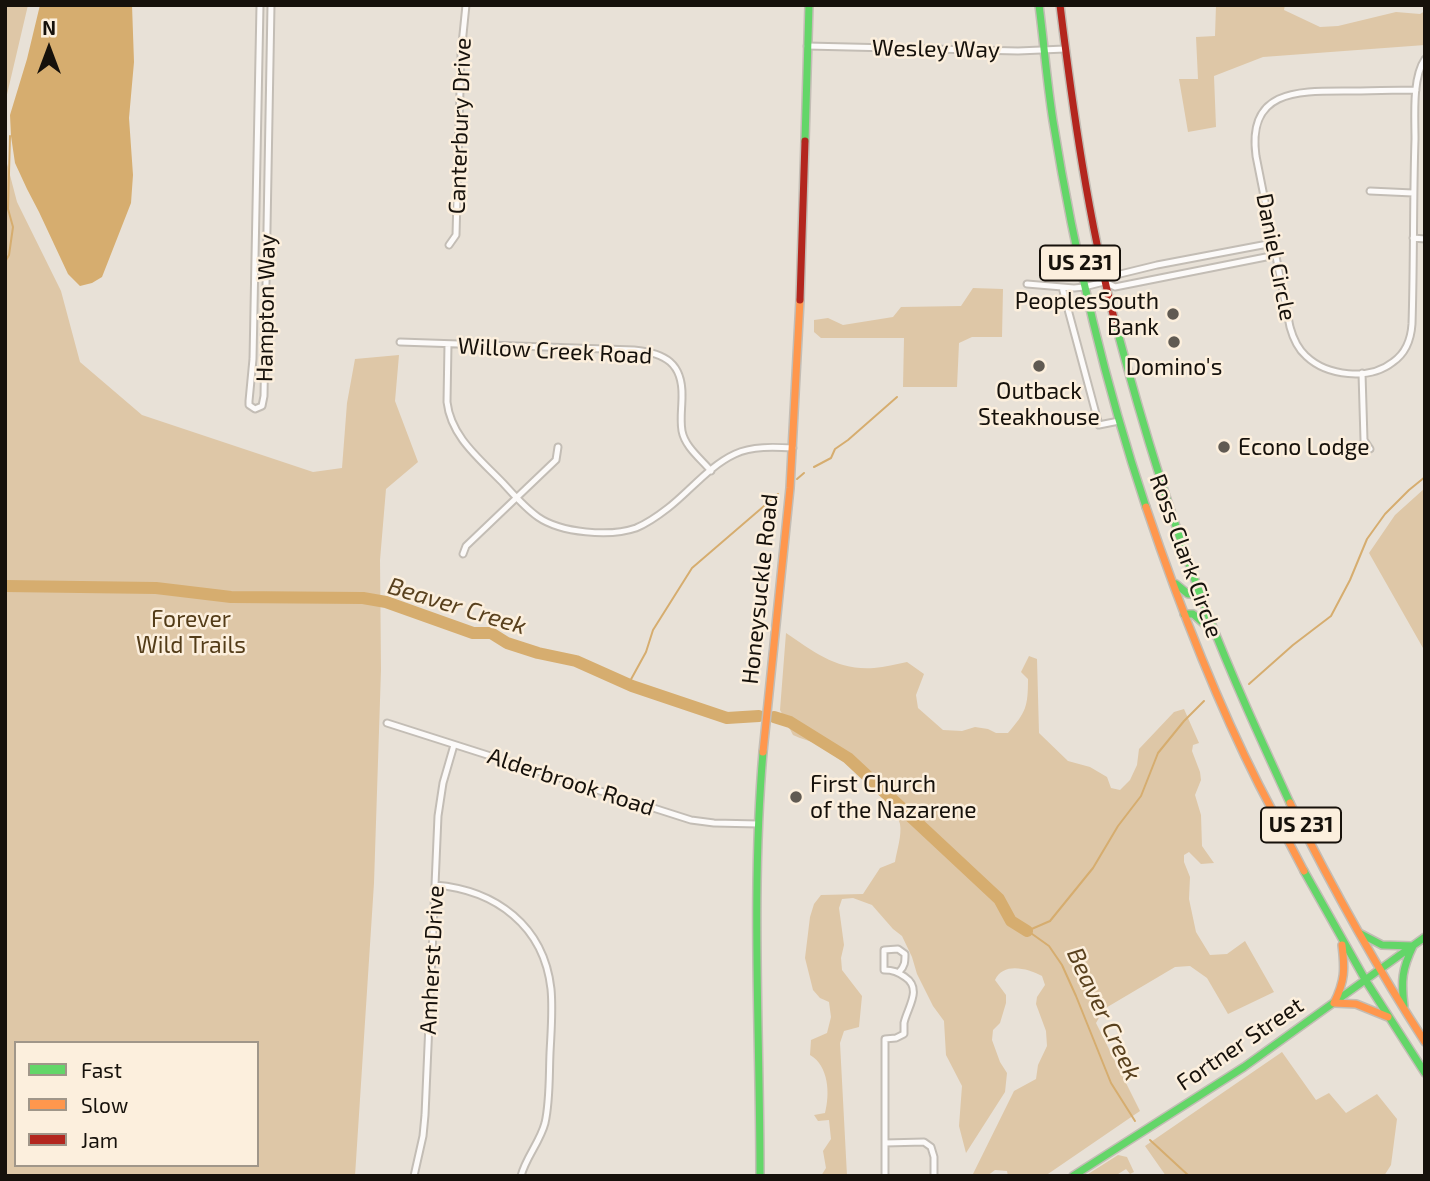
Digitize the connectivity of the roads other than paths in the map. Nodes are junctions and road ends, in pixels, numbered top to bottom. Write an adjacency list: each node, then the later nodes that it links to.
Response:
1 (260, 5): 2 (street, Hampton Way)
2 (271, 5)
3 (466, 5): 17 (street, Canterbury Drive)
4 (809, 5): 7 (main road, Honeysuckle Road)
5 (1039, 5): 8 (main road, Ross Clark Circle / US 231)
6 (1060, 5): 9 (main road, Ross Clark Circle / US 231)
7 (807, 46): 8 (street, Wesley Way); 28 (main road, Honeysuckle Road)
8 (1043, 50): 9 (street, Wesley Way); 21 (main road, Ross Clark Circle / US 231)
9 (1065, 50): 19 (main road, Ross Clark Circle / US 231)
10 (1425, 59): 11 (street)
11 (1416, 90): 13 (street, Daniel Circle); 16 (street, Daniel Circle)
12 (1370, 191): 13 (street)
13 (1413, 193): 14 (street, Daniel Circle)
14 (1413, 238): 15 (street); 25 (street, Daniel Circle)
15 (1425, 239)
16 (1273, 243): 18 (street, Daniel Circle); 19 (street)
17 (449, 245)
18 (1276, 255): 19 (street); 25 (street, Daniel Circle)
19 (1104, 282): 21 (street); 34 (main road, Ross Clark Circle / US 231)
20 (1027, 284): 22 (street)
21 (1084, 287): 22 (street); 26 (main road, Ross Clark Circle / US 231)
22 (1062, 288): 26 (street)
23 (400, 342): 24 (street, Willow Creek Road)
24 (447, 344): 30 (street, Willow Creek Road); 31 (street)
25 (1362, 373): 29 (street)
26 (1119, 421): 33 (main road, Ross Clark Circle / US 231)
27 (558, 447): 31 (street)
28 (793, 448): 30 (street); 39 (main road, Honeysuckle Road)
29 (1370, 449)
30 (711, 471): 31 (street)
31 (517, 498): 32 (street)
32 (463, 554)
33 (1172, 581): 34 (main road); 35 (main road, Ross Clark Circle / US 231)
34 (1199, 594): 36 (main road, Ross Clark Circle / US 231)
35 (1184, 614): 36 (main road); 42 (main road, Ross Clark Circle / US 231)
36 (1214, 632): 41 (main road, Ross Clark Circle / US 231)
37 (387, 723): 38 (street, Alderbrook Road)
38 (454, 745): 39 (street, Alderbrook Road); 40 (street, Amherst Drive)
39 (758, 824): 56 (main road, Honeysuckle Road)
40 (435, 885): 54 (street, Amherst Drive); 55 (street)
41 (1357, 932): 44 (main road); 45 (main road, Ross Clark Circle / US 231)
42 (1340, 937): 47 (main road, Ross Clark Circle / US 231); 48 (main road)
43 (1425, 937): 44 (main road, Fortner Street)
44 (1413, 946): 45 (main road, Fortner Street); 49 (main road)
45 (1380, 970): 47 (main road, Fortner Street); 49 (main road, Ross Clark Circle / US 231)
46 (899, 972): 46 (street); 53 (street)
47 (1366, 980): 48 (main road, Fortner Street); 50 (main road, Ross Clark Circle / US 231)
48 (1334, 1003): 50 (main road); 59 (main road, Fortner Street)
49 (1405, 1012): 51 (main road, Ross Clark Circle / US 231)
50 (1389, 1017): 52 (main road, Ross Clark Circle / US 231)
51 (1425, 1042)
52 (1425, 1073)
53 (885, 1143): 57 (street); 58 (street)
54 (414, 1176)
55 (521, 1176)
56 (760, 1176)
57 (885, 1176)
58 (934, 1176)
59 (1073, 1176)

